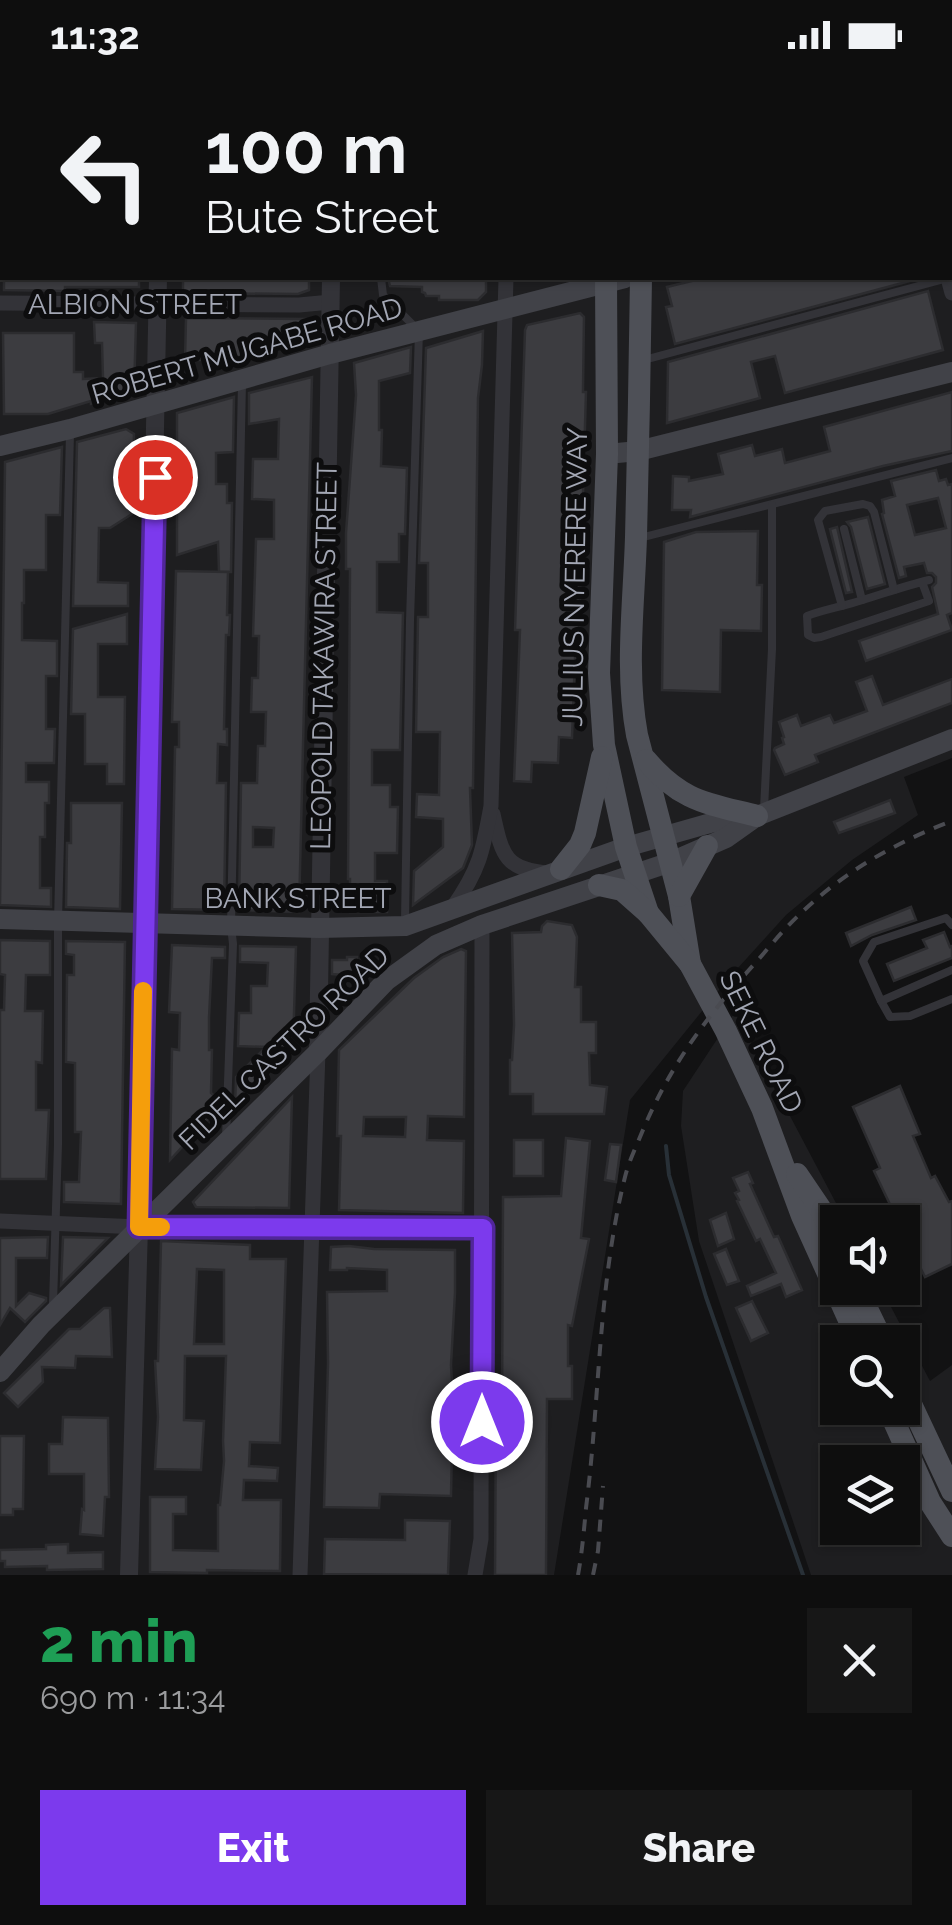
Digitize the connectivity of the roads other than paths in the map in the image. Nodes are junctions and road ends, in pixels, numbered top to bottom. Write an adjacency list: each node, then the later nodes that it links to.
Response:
1 (158, 280): 11 (street)
2 (331, 280): 9 (street, LEOPOLD TAKAWIRA STREET)
3 (381, 280): 13 (lane)
4 (506, 280): 12 (street)
5 (608, 280): 12 (main road, ROBERT MUGABE ROAD)
6 (612, 280): 22 (main road, JULIUS NYERERE WAY)
7 (641, 280): 15 (main road, JULIUS NYERERE WAY)
8 (941, 280): 15 (lane)
9 (331, 302): 11 (street, ALBION STREET); 14 (street, LEOPOLD TAKAWIRA STREET)
10 (0, 303): 11 (street, ALBION STREET)
11 (157, 304): 18 (street)
12 (504, 309): 13 (main road, ROBERT MUGABE ROAD); 33 (street)
13 (420, 331): 14 (main road, ROBERT MUGABE ROAD); 51 (lane)
14 (330, 354): 17 (main road, ROBERT MUGABE ROAD); 52 (street, LEOPOLD TAKAWIRA STREET)
15 (640, 361): 21 (main road, JULIUS NYERERE WAY)
16 (952, 372): 21 (main road)
17 (242, 378): 18 (main road, ROBERT MUGABE ROAD); 50 (lane)
18 (157, 403): 19 (main road, ROBERT MUGABE ROAD); 47 (street)
19 (70, 429): 20 (main road, ROBERT MUGABE ROAD); 46 (lane)
20 (0, 446)
21 (638, 451): 22 (main road); 26 (main road, JULIUS NYERERE WAY)
22 (607, 454): 31 (main road, JULIUS NYERERE WAY)
23 (952, 458): 24 (lane)
24 (772, 505): 26 (lane); 34 (lane)
25 (844, 529): 28 (lane)
26 (636, 539): 32 (main road, JULIUS NYERERE WAY)
27 (894, 590): 28 (lane); 29 (lane); 29 (lane)
28 (862, 600): 29 (lane)
29 (842, 606)
30 (952, 739): 34 (main road)
31 (604, 745): 37 (main road, JULIUS NYERERE WAY); 39 (main road)
32 (644, 758): 34 (main road); 35 (main road, JULIUS NYERERE WAY)
33 (491, 806): 39 (street); 43 (street)
34 (760, 815): 35 (main road, BANK STREET); 36 (main road, FIDEL CASTRO ROAD)
35 (663, 837): 37 (main road, BANK STREET); 38 (main road, JULIUS NYERERE WAY)
36 (707, 846): 38 (main road, FIDEL CASTRO ROAD); 42 (main road)
37 (626, 847): 39 (main road, BANK STREET); 40 (main road, JULIUS NYERERE WAY)
38 (670, 862): 40 (main road, FIDEL CASTRO ROAD); 42 (main road, JULIUS NYERERE WAY)
39 (556, 871): 43 (main road, BANK STREET)
40 (634, 873): 41 (main road, FIDEL CASTRO ROAD); 44 (main road, JULIUS NYERERE WAY)
41 (599, 885): 44 (main road); 49 (main road, FIDEL CASTRO ROAD)
42 (679, 896): 53 (main road, JULIUS NYERERE WAY)
43 (454, 907): 51 (main road, BANK STREET)
44 (648, 913): 53 (main road)
45 (0, 919): 46 (main road, BANK STREET)
46 (58, 921): 47 (main road, BANK STREET); 62 (lane)
47 (144, 923): 50 (main road, BANK STREET); 63 (street)
48 (952, 924): 56 (lane)
49 (482, 925): 57 (main road, FIDEL CASTRO ROAD); 65 (street)
50 (231, 926): 52 (main road, BANK STREET); 58 (lane)
51 (405, 926): 52 (main road, BANK STREET)
52 (319, 928): 57 (street, LEOPOLD TAKAWIRA STREET)
53 (690, 964): 59 (main road, SEKE ROAD)
54 (952, 970): 56 (lane)
55 (952, 999): 56 (lane)
56 (880, 1001)
57 (318, 1052): 58 (main road, FIDEL CASTRO ROAD); 64 (street, LEOPOLD TAKAWIRA STREET)
58 (226, 1142): 63 (main road, FIDEL CASTRO ROAD)
59 (778, 1146): 60 (main road, SEKE ROAD); 67 (main road, SEKE ROAD)
60 (820, 1208)
61 (0, 1221): 62 (street)
62 (55, 1222): 63 (street); 66 (lane)
63 (139, 1227): 64 (street); 66 (main road, FIDEL CASTRO ROAD); 73 (street)
64 (312, 1228): 65 (street); 74 (street, LEOPOLD TAKAWIRA STREET)
65 (483, 1228): 75 (street)
66 (50, 1315): 68 (main road, FIDEL CASTRO ROAD)
67 (850, 1325)
68 (0, 1372)
69 (920, 1423): 71 (main road)
70 (896, 1425): 72 (main road)
71 (952, 1491)
72 (952, 1536)
73 (129, 1575)
74 (300, 1575)
75 (475, 1575)

